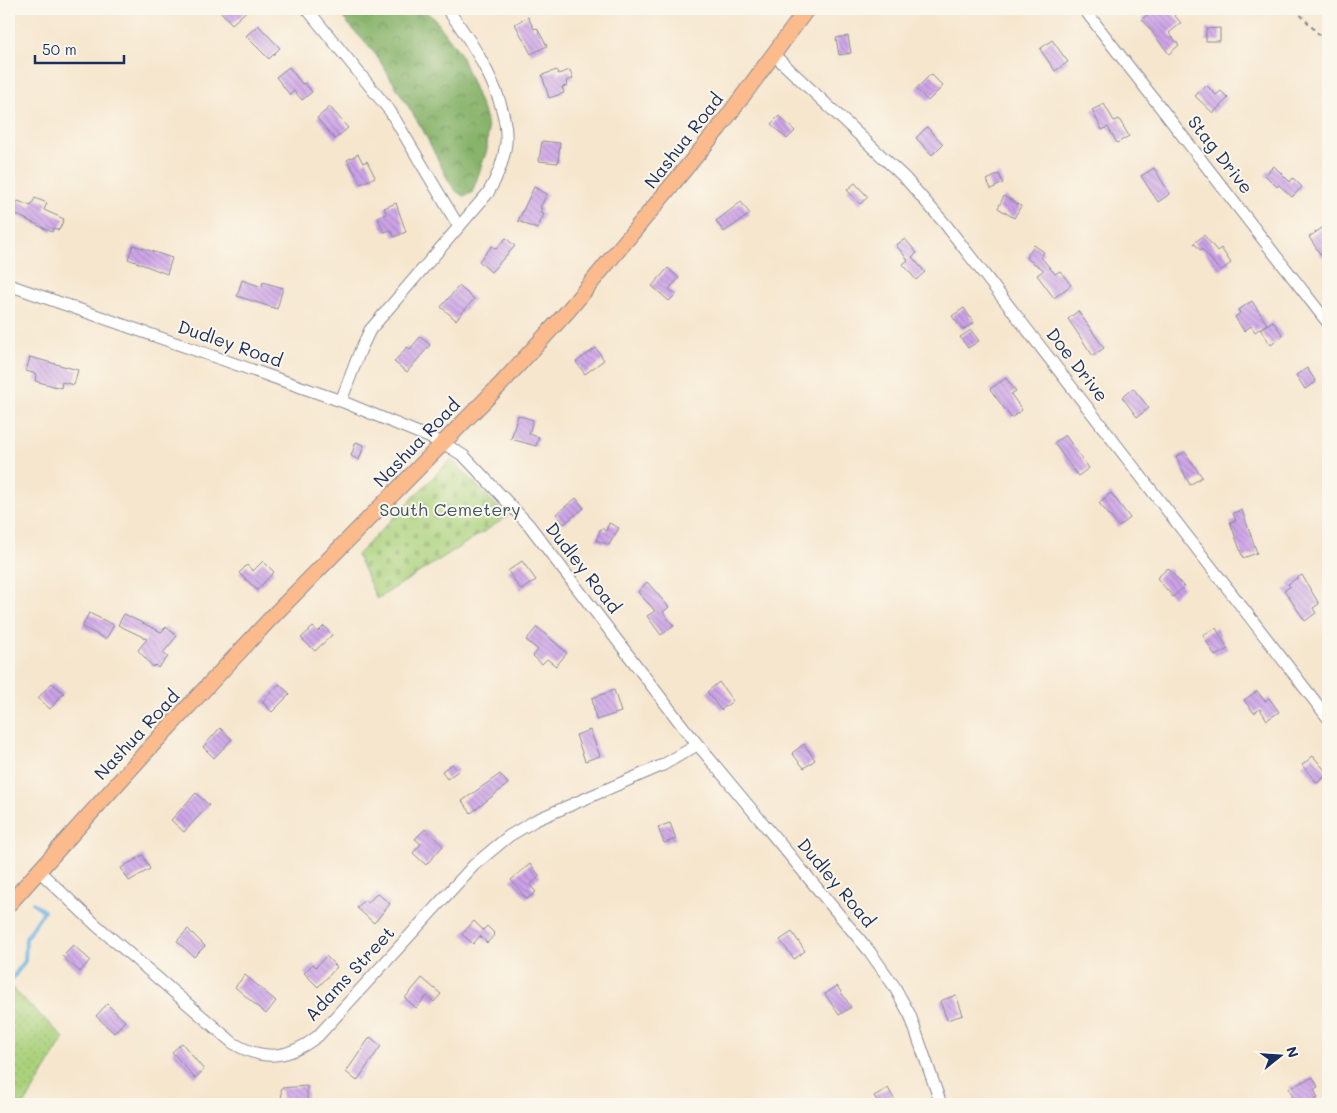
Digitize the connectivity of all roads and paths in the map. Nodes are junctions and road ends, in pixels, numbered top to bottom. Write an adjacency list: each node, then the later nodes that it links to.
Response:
1 (307, 9): 8 (street)
2 (447, 9): 8 (street)
3 (807, 9): 7 (main road, Nashua Road)
4 (1084, 9): 10 (street, Stag Drive)
5 (1295, 9): 6 (path)
6 (1328, 44)
7 (774, 55): 12 (main road, Nashua Road); 13 (street, Doe Drive)
8 (459, 227): 11 (street)
9 (9, 284): 11 (street, Dudley Road)
10 (1328, 323)
11 (341, 401): 12 (street, Dudley Road)
12 (443, 443): 14 (street, Dudley Road); 15 (main road, Nashua Road)
13 (1328, 718)
14 (697, 745): 15 (street, Adams Street); 17 (street, Dudley Road)
15 (39, 871): 16 (main road, Nashua Road)
16 (9, 904)
17 (941, 1104)

